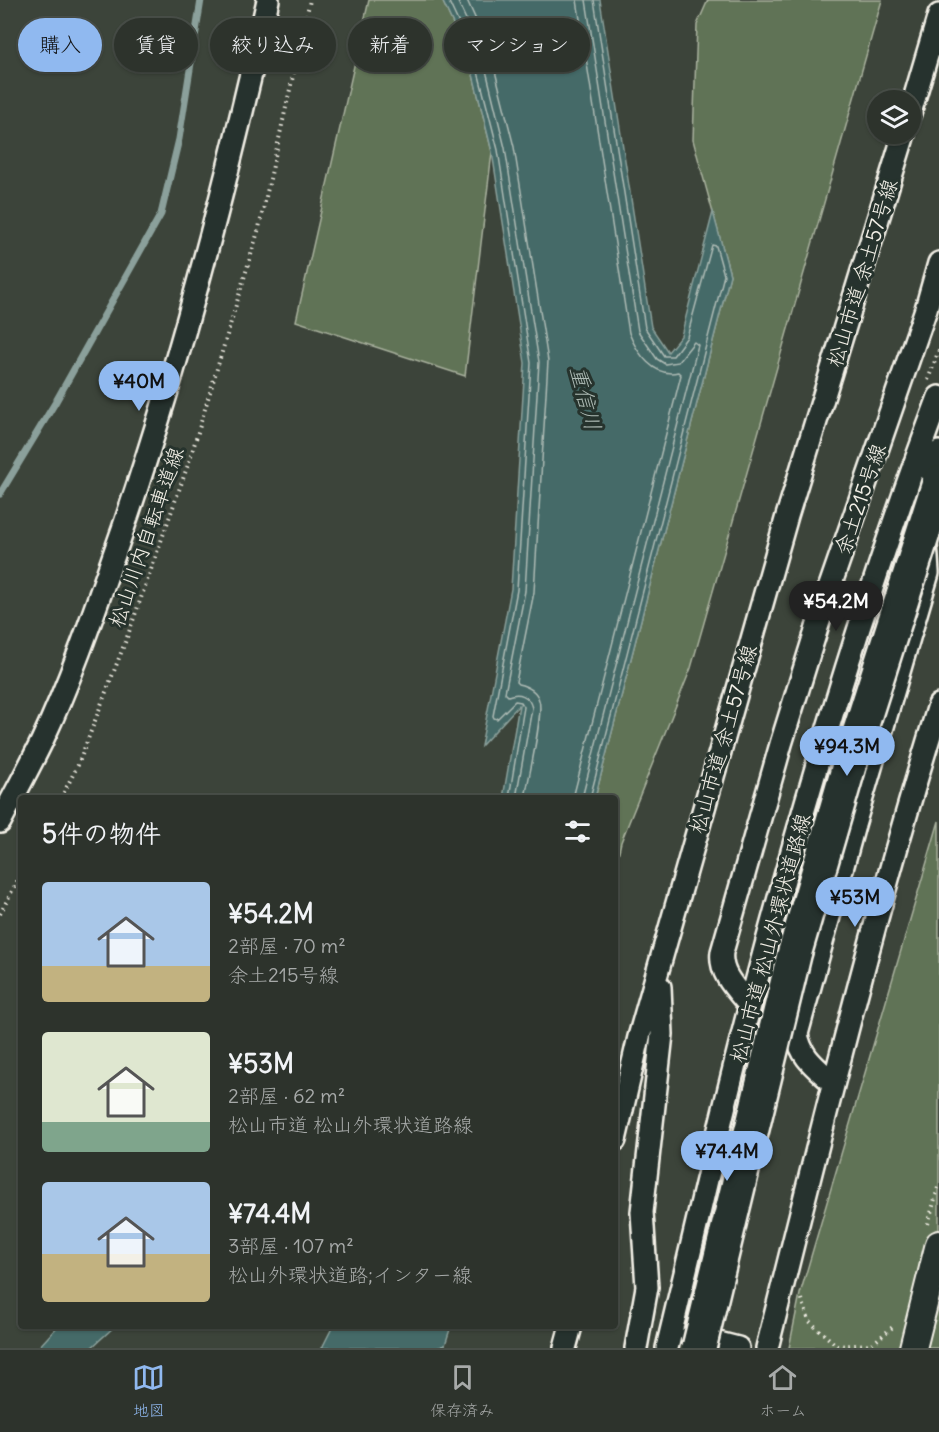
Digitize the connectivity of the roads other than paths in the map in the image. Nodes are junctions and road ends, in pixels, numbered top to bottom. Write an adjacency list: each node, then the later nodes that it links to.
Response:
1 (268, 0): 10 (street)
2 (939, 15): 3 (street)
3 (917, 90)
4 (901, 144): 11 (street, 松山市道 余土57号線)
5 (939, 263): 12 (street, 余土215号線)
6 (939, 398): 12 (street, 松山市道 松山外環状道路線)
7 (939, 452): 13 (street)
8 (939, 483): 20 (highway, bridge)
9 (939, 705): 13 (street)
10 (0, 822)
11 (660, 968): 14 (street, 松山市道 余土57号線); 17 (street)
12 (750, 1006): 19 (street, 松山市道 松山外環状道路線)
13 (833, 1083): 22 (street)
14 (618, 1127)
15 (933, 1236): 23 (street)
16 (570, 1329): 18 (street)
17 (643, 1347)
18 (565, 1348)
19 (669, 1348): 21 (street)
20 (699, 1348)
21 (738, 1348)
22 (767, 1348)
23 (913, 1348)

